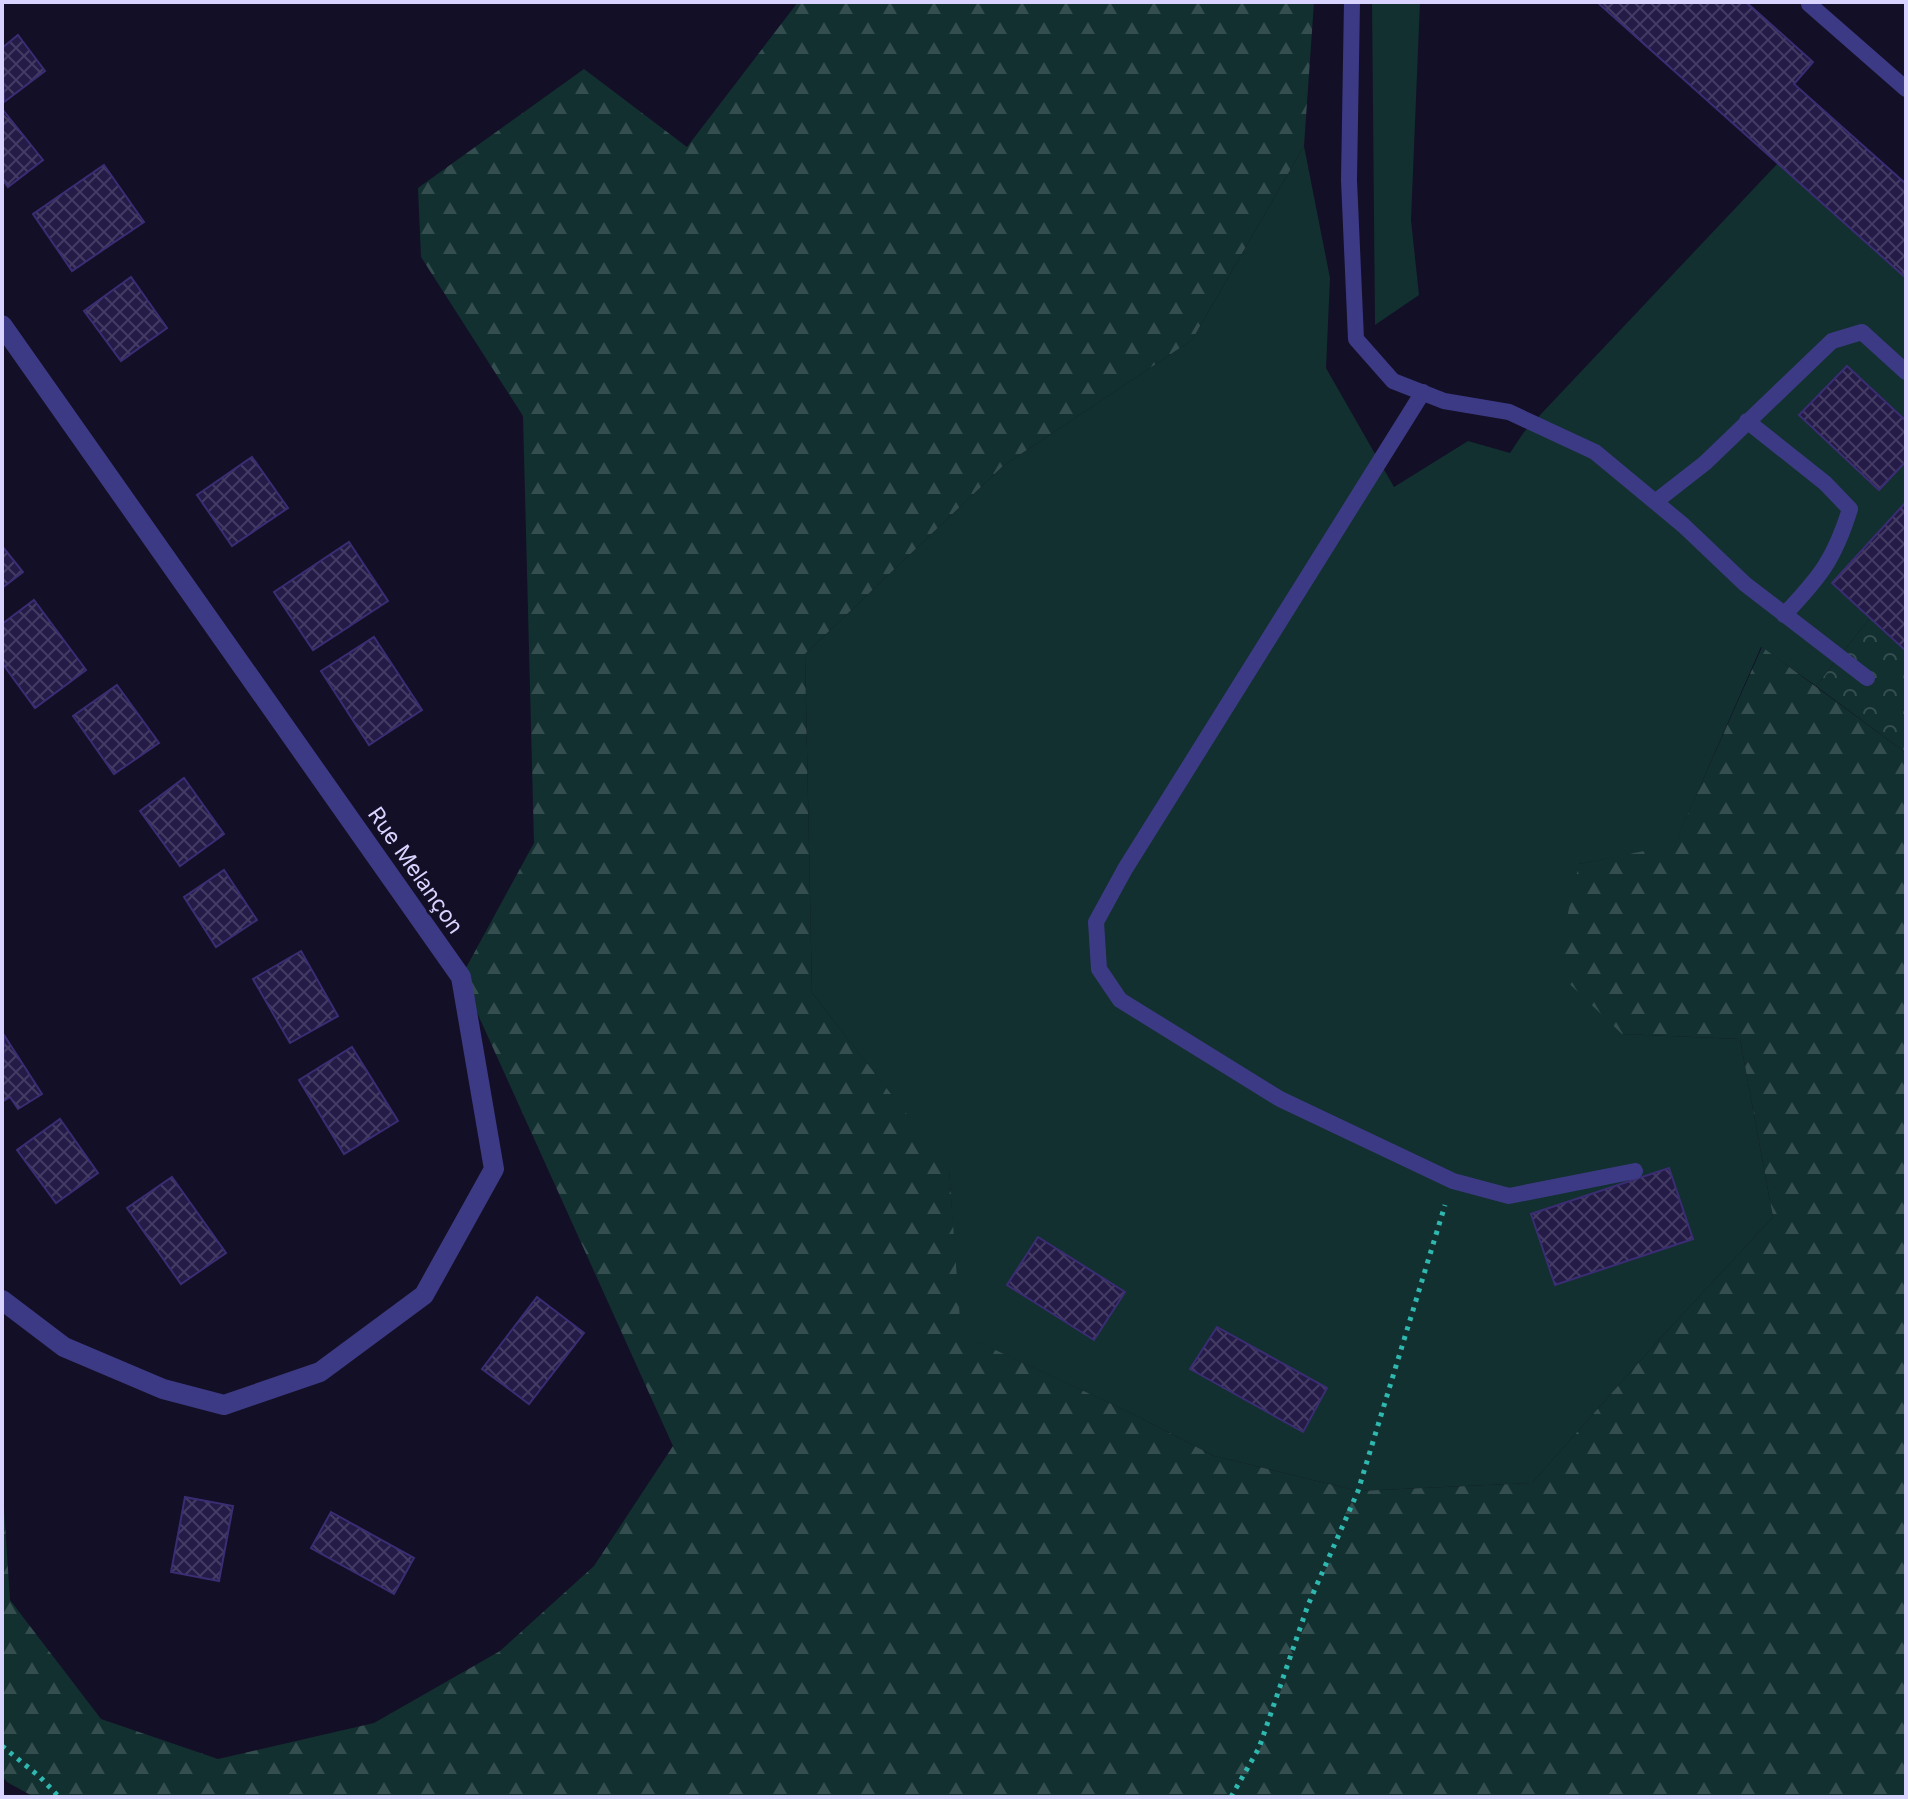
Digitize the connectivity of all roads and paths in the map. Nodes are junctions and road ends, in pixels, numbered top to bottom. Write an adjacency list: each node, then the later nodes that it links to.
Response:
1 (1352, 2): 6 (lane)
2 (1809, 4): 3 (lane)
3 (1906, 89)
4 (2, 325): 13 (street, Rue Melançon)
5 (1906, 372): 7 (lane)
6 (1423, 392): 8 (lane); 12 (lane)
7 (1747, 421): 8 (lane); 9 (lane)
8 (1655, 502): 9 (lane)
9 (1784, 615): 10 (lane)
10 (1867, 678)
11 (1635, 1171): 12 (lane)
12 (1453, 1181): 16 (path)
13 (2, 1300)
14 (2, 1746): 15 (path)
15 (59, 1797)
16 (1231, 1797)

